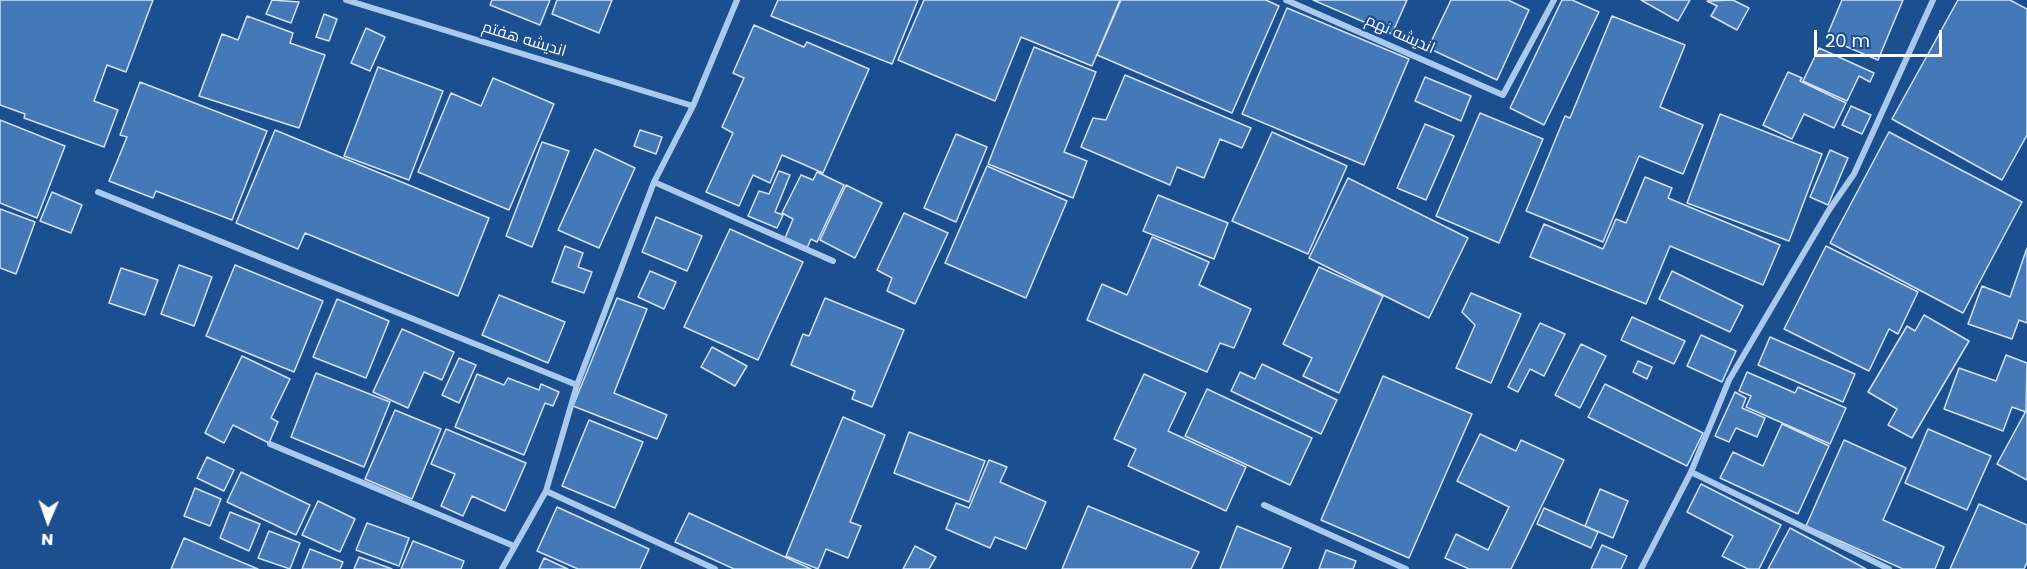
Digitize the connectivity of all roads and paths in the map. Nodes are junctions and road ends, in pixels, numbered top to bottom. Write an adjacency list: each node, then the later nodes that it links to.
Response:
1 (346, 0): 6 (street, اندیشه هفتم)
2 (737, 0): 6 (street)
3 (1286, 0): 4 (street, اندیشه نهم)
4 (1554, 0)
5 (1933, 0): 12 (street)
6 (693, 106): 7 (street)
7 (654, 182): 9 (street); 10 (street)
8 (98, 192): 10 (street)
9 (833, 261)
10 (577, 385): 13 (street)
11 (270, 444): 15 (street)
12 (1691, 472): 19 (street); 20 (street)
13 (546, 491): 15 (street); 17 (street)
14 (1264, 505): 18 (street)
15 (514, 546): 16 (street)
16 (502, 569)
17 (715, 569)
18 (1406, 569)
19 (1641, 569)
20 (1889, 569)

